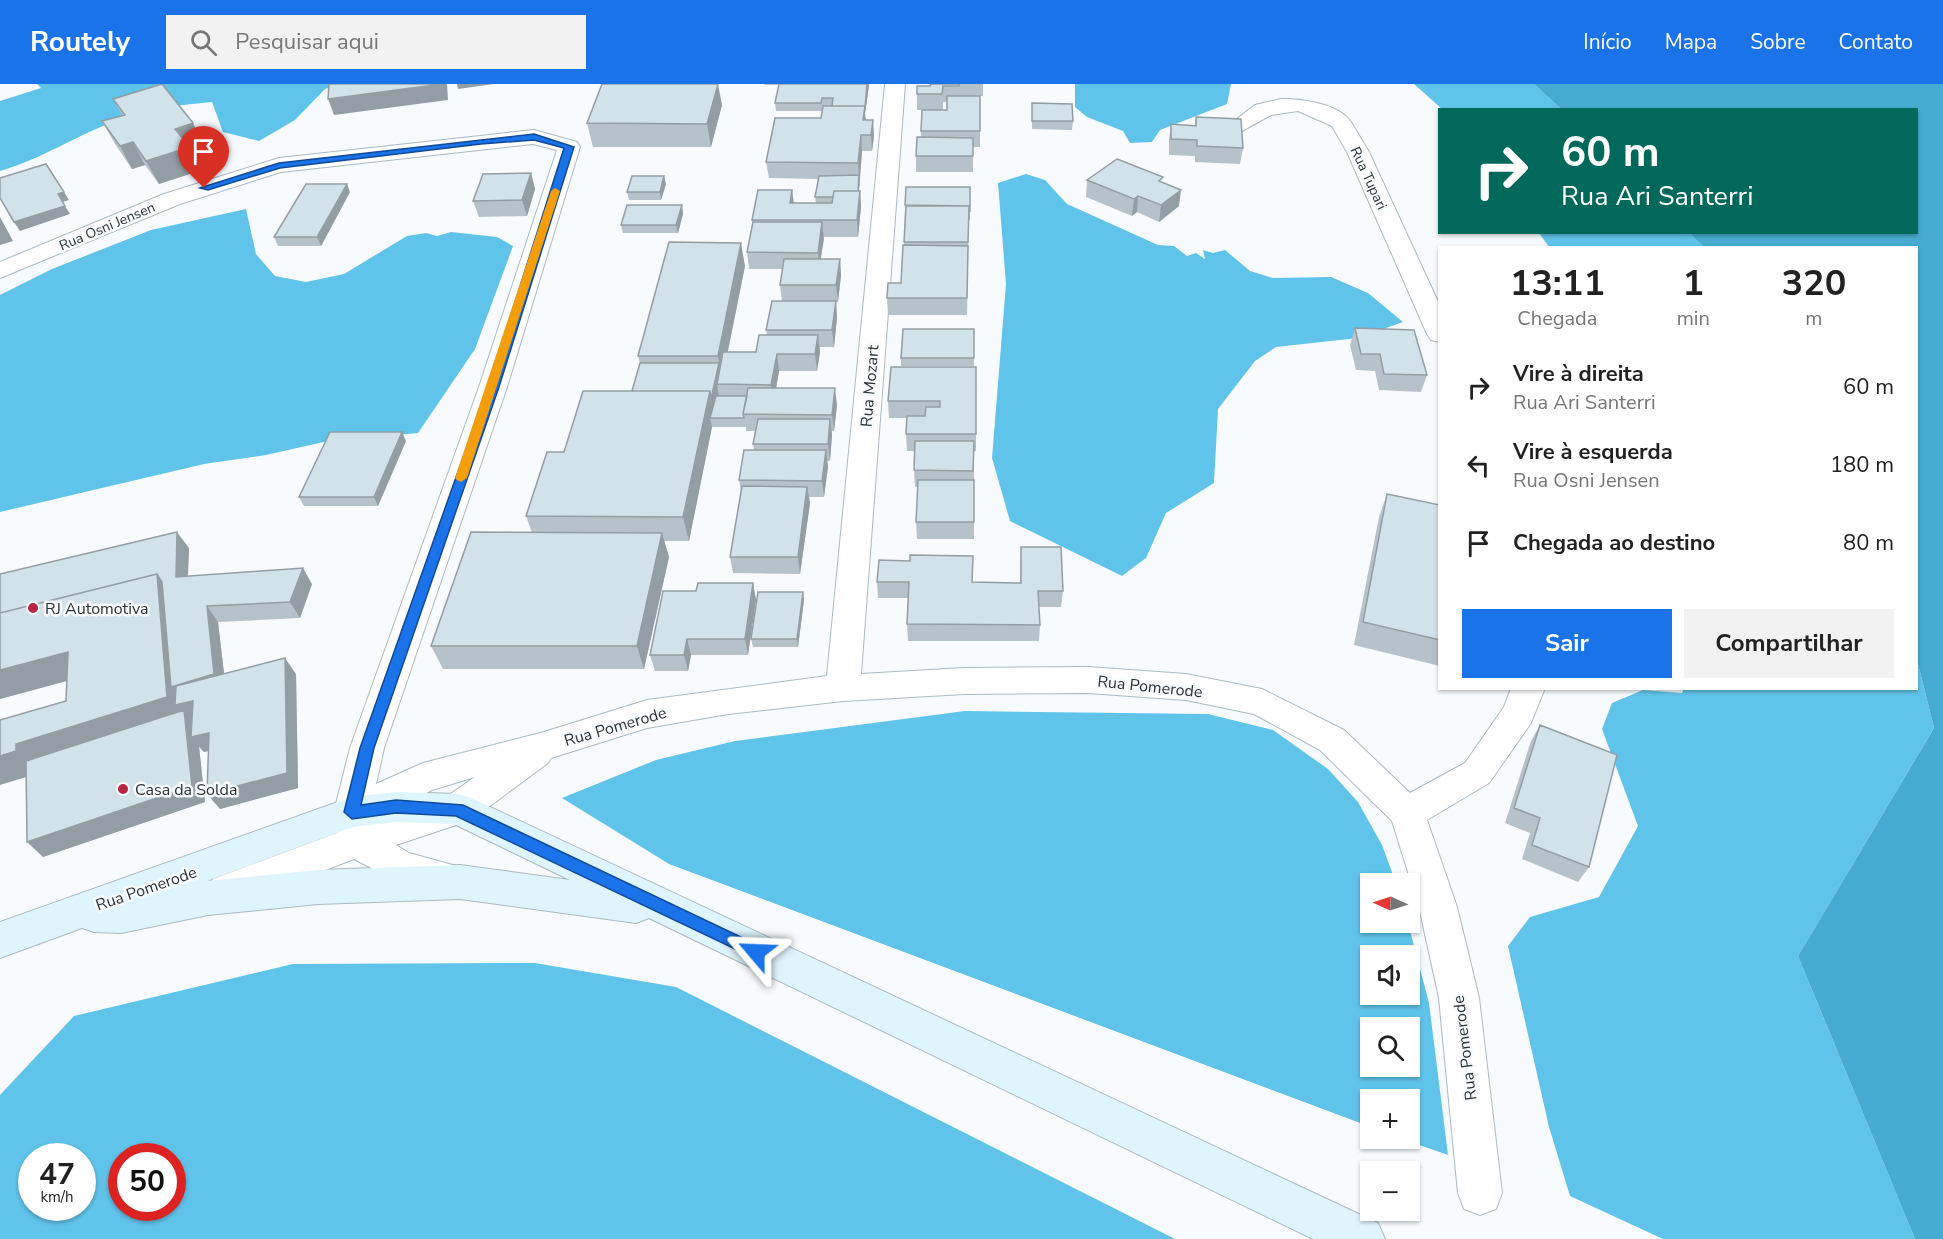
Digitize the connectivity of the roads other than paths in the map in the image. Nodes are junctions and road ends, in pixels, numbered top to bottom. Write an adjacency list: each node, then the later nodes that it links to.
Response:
1 (895, 84): 5 (street, Rua Mozart)
2 (1239, 125): 4 (street, Rua Tupari)
3 (0, 272): 10 (street, Rua Osni Jensen)
4 (1438, 330)
5 (843, 688): 7 (street, Rua Pomerode); 9 (street, Rua Pomerode)
6 (1527, 690): 9 (street)
7 (544, 746): 8 (street, Rua Pomerode); 10 (street, Rua Pomerode)
8 (458, 809): 10 (street); 13 (main road, Rua Pomerode)
9 (1407, 813): 16 (street, Rua Pomerode)
10 (355, 827): 11 (street); 12 (street); 14 (main road, Rua Pomerode)
11 (460, 882): 12 (main road, Rua Pomerode); 13 (main road, Rua Pomerode)
12 (208, 897): 14 (main road, Rua Pomerode)
13 (669, 911): 17 (main road, Rua Pomerode)
14 (75, 914): 15 (main road, Rua Pomerode)
15 (0, 940)
16 (1480, 1193)
17 (1362, 1239)

